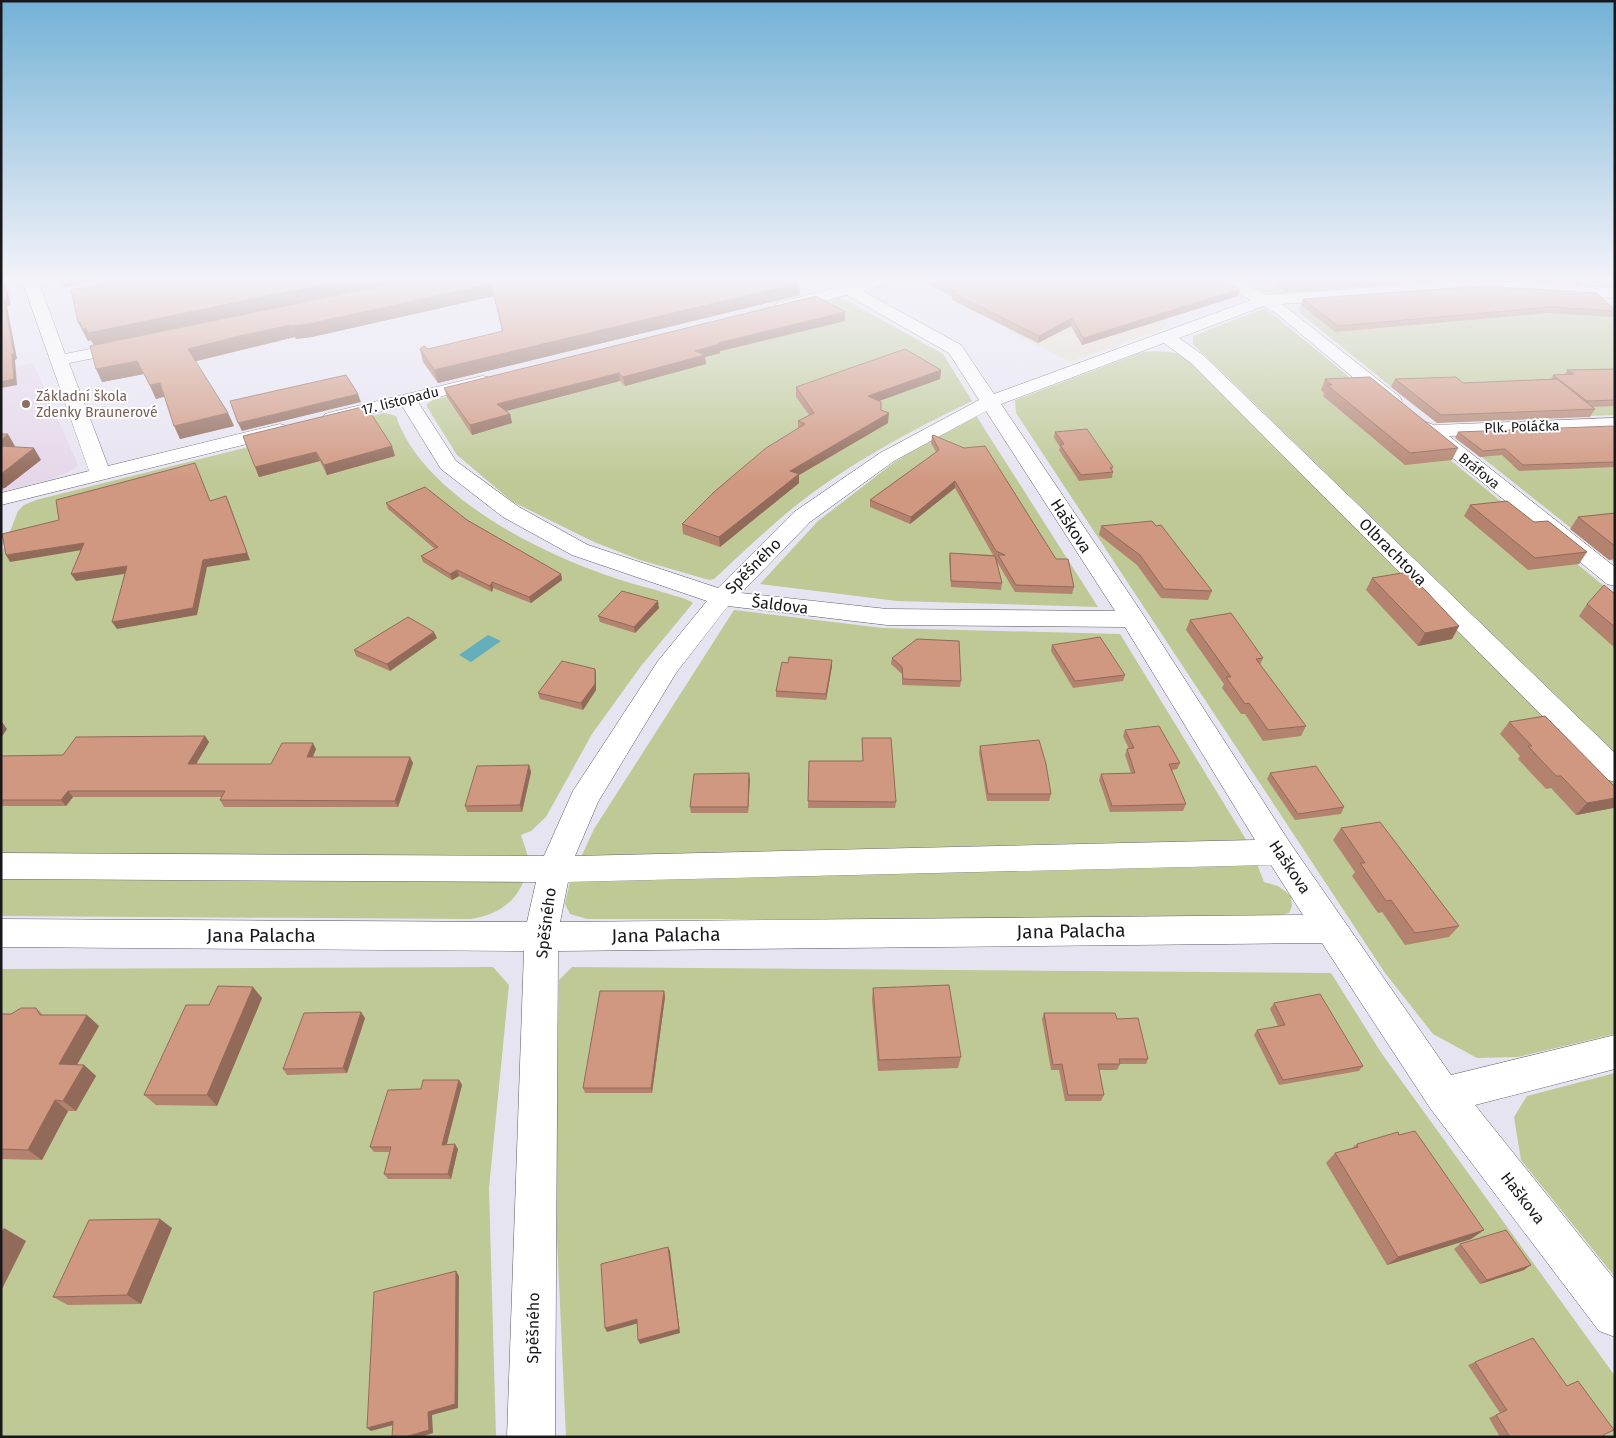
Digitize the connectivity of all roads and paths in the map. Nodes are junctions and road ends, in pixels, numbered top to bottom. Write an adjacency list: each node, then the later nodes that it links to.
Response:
1 (55, 347): 7 (street)
2 (123, 347): 7 (street)
3 (952, 347): 10 (street, Haškova)
4 (1139, 347): 10 (street, Spěšného)
5 (1181, 347): 18 (street, Olbrachtova)
6 (1328, 347): 11 (street, Bráfova)
7 (60, 360): 13 (street)
8 (503, 376): 9 (street, 17. listopadu)
9 (407, 400): 13 (street, 17. listopadu); 16 (street, Šaldova)
10 (989, 402): 16 (street, Spěšného); 17 (street, Haškova)
11 (1418, 421): 12 (street, Plk. Poláčka); 15 (street, Bráfova)
12 (1615, 424)
13 (100, 474): 14 (street, 17. listopadu)
14 (1, 499)
15 (1615, 579)
16 (722, 598): 17 (street, Šaldova); 21 (street, Spěšného)
17 (1133, 619): 19 (street, Haškova)
18 (1615, 771)
19 (1279, 852): 21 (street); 22 (street, Haškova)
20 (1, 866): 21 (street)
21 (554, 869): 24 (street, Spěšného)
22 (1331, 929): 24 (street, Jana Palacha); 26 (street, Haškova)
23 (1, 933): 24 (street, Jana Palacha)
24 (542, 937): 28 (street, Spěšného)
25 (1615, 1052): 26 (street)
26 (1443, 1095): 27 (street, Haškova)
27 (1615, 1315)
28 (531, 1437)

